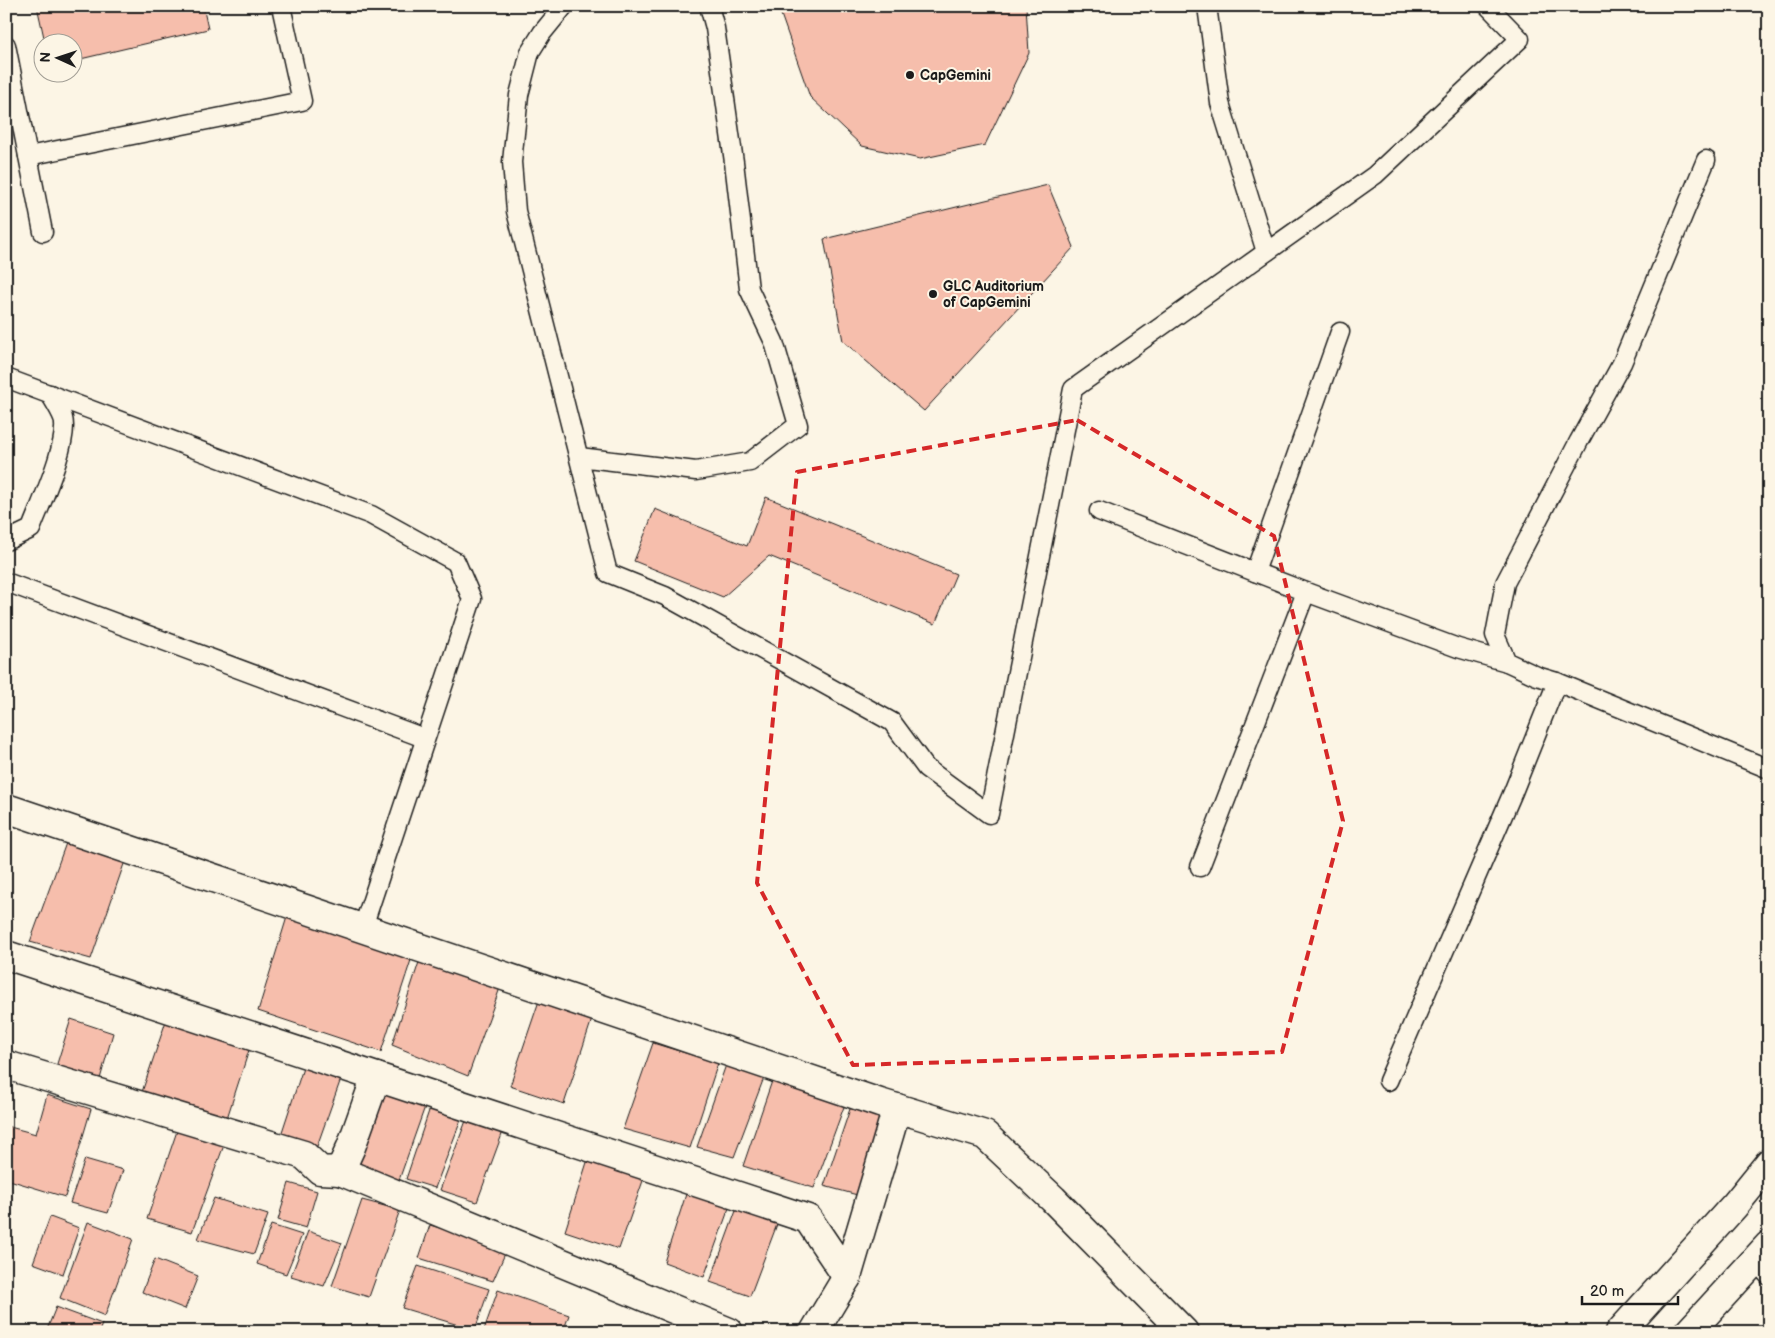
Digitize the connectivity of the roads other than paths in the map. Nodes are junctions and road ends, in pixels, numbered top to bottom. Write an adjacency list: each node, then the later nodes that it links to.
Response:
1 (281, 6): 7 (lane)
2 (564, 6): 14 (lane)
3 (709, 6): 14 (lane)
4 (1207, 6): 10 (lane)
5 (1488, 6): 10 (lane)
6 (6, 45): 7 (lane)
7 (28, 156): 9 (lane)
8 (1706, 160): 20 (lane)
9 (43, 232)
10 (1266, 252): 14 (lane)
11 (1340, 332): 17 (lane)
12 (6, 378): 13 (lane)
13 (50, 394): 16 (lane); 22 (lane)
14 (578, 457)
15 (1099, 511): 17 (lane)
16 (6, 541)
17 (1255, 572): 19 (lane)
18 (6, 582): 22 (lane)
19 (1306, 592): 20 (lane); 25 (lane)
20 (1507, 662): 21 (lane)
21 (1557, 682): 23 (lane); 30 (lane)
22 (424, 738): 26 (lane)
23 (1769, 769)
24 (6, 808): 26 (street)
25 (1200, 867)
26 (363, 927): 31 (street)
27 (6, 955): 29 (street)
28 (6, 1065): 33 (street)
29 (376, 1077): 33 (street); 35 (street)
30 (1388, 1080)
31 (897, 1108): 35 (street); 38 (street)
32 (1769, 1163): 39 (street)
33 (340, 1171): 36 (street)
34 (1764, 1260): 40 (street)
35 (847, 1277): 37 (street)
36 (729, 1332)
37 (814, 1332)
38 (1184, 1332)
39 (1620, 1332)
40 (1689, 1332)

